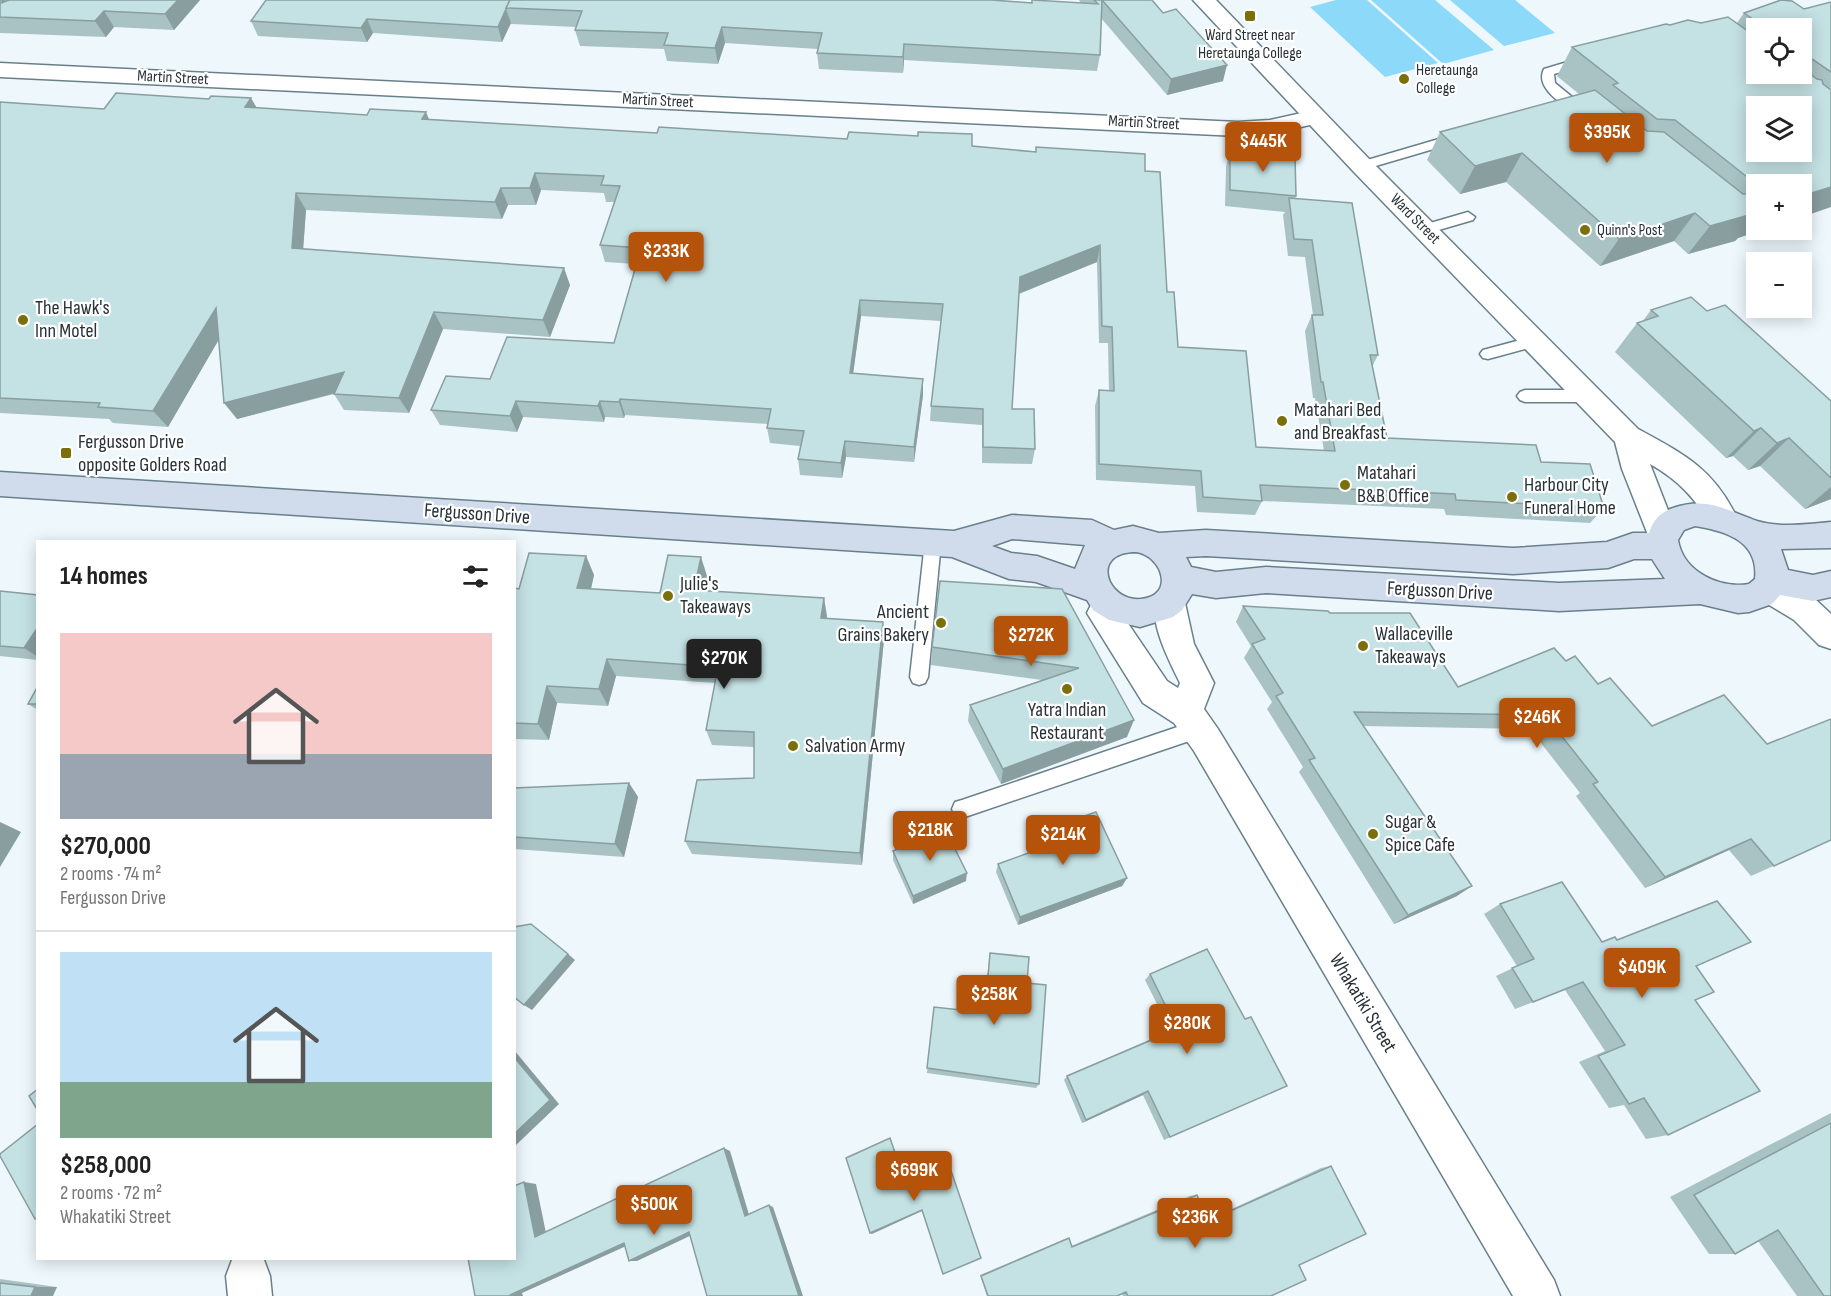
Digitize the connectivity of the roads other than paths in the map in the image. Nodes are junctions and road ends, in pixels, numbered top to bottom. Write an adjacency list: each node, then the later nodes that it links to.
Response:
1 (1204, 0): 4 (street, Ward Street)
2 (1595, 58): 5 (lane)
3 (0, 70): 4 (street, Martin Street)
4 (1315, 117): 7 (street, Ward Street)
5 (1590, 119)
6 (1456, 138): 7 (lane)
7 (1362, 166): 9 (street, Ward Street)
8 (1468, 217): 9 (lane)
9 (1425, 228): 10 (street, Ward Street)
10 (1535, 341): 11 (lane); 13 (street, Ward Street)
11 (1488, 354)
12 (1525, 396): 13 (lane)
13 (1588, 396): 14 (street, Ward Street)
14 (1628, 437): 16 (street, Ward Street); 19 (street, Ward Street)
15 (0, 484): 20 (main road, Fergusson Drive)
16 (1722, 518): 17 (main road); 19 (main road)
17 (1753, 533): 18 (main road); 23 (main road)
18 (1831, 535)
19 (1663, 541): 22 (main road, Fergusson Drive); 26 (main road)
20 (944, 543): 21 (main road, Fergusson Drive); 27 (main road, Fergusson Drive); 29 (lane)
21 (1110, 543): 22 (main road); 27 (main road)
22 (1156, 546): 25 (main road)
23 (1770, 584): 24 (main road); 26 (main road); 28 (street)
24 (1831, 584)
25 (1174, 590): 26 (main road, Fergusson Drive); 27 (main road); 30 (street)
26 (1702, 590)
27 (1102, 598): 30 (street, Whakatiki Street)
28 (1831, 634)
29 (919, 677)
30 (1192, 721): 31 (lane); 32 (street, Whakatiki Street)
31 (962, 809)
32 (1538, 1296)

